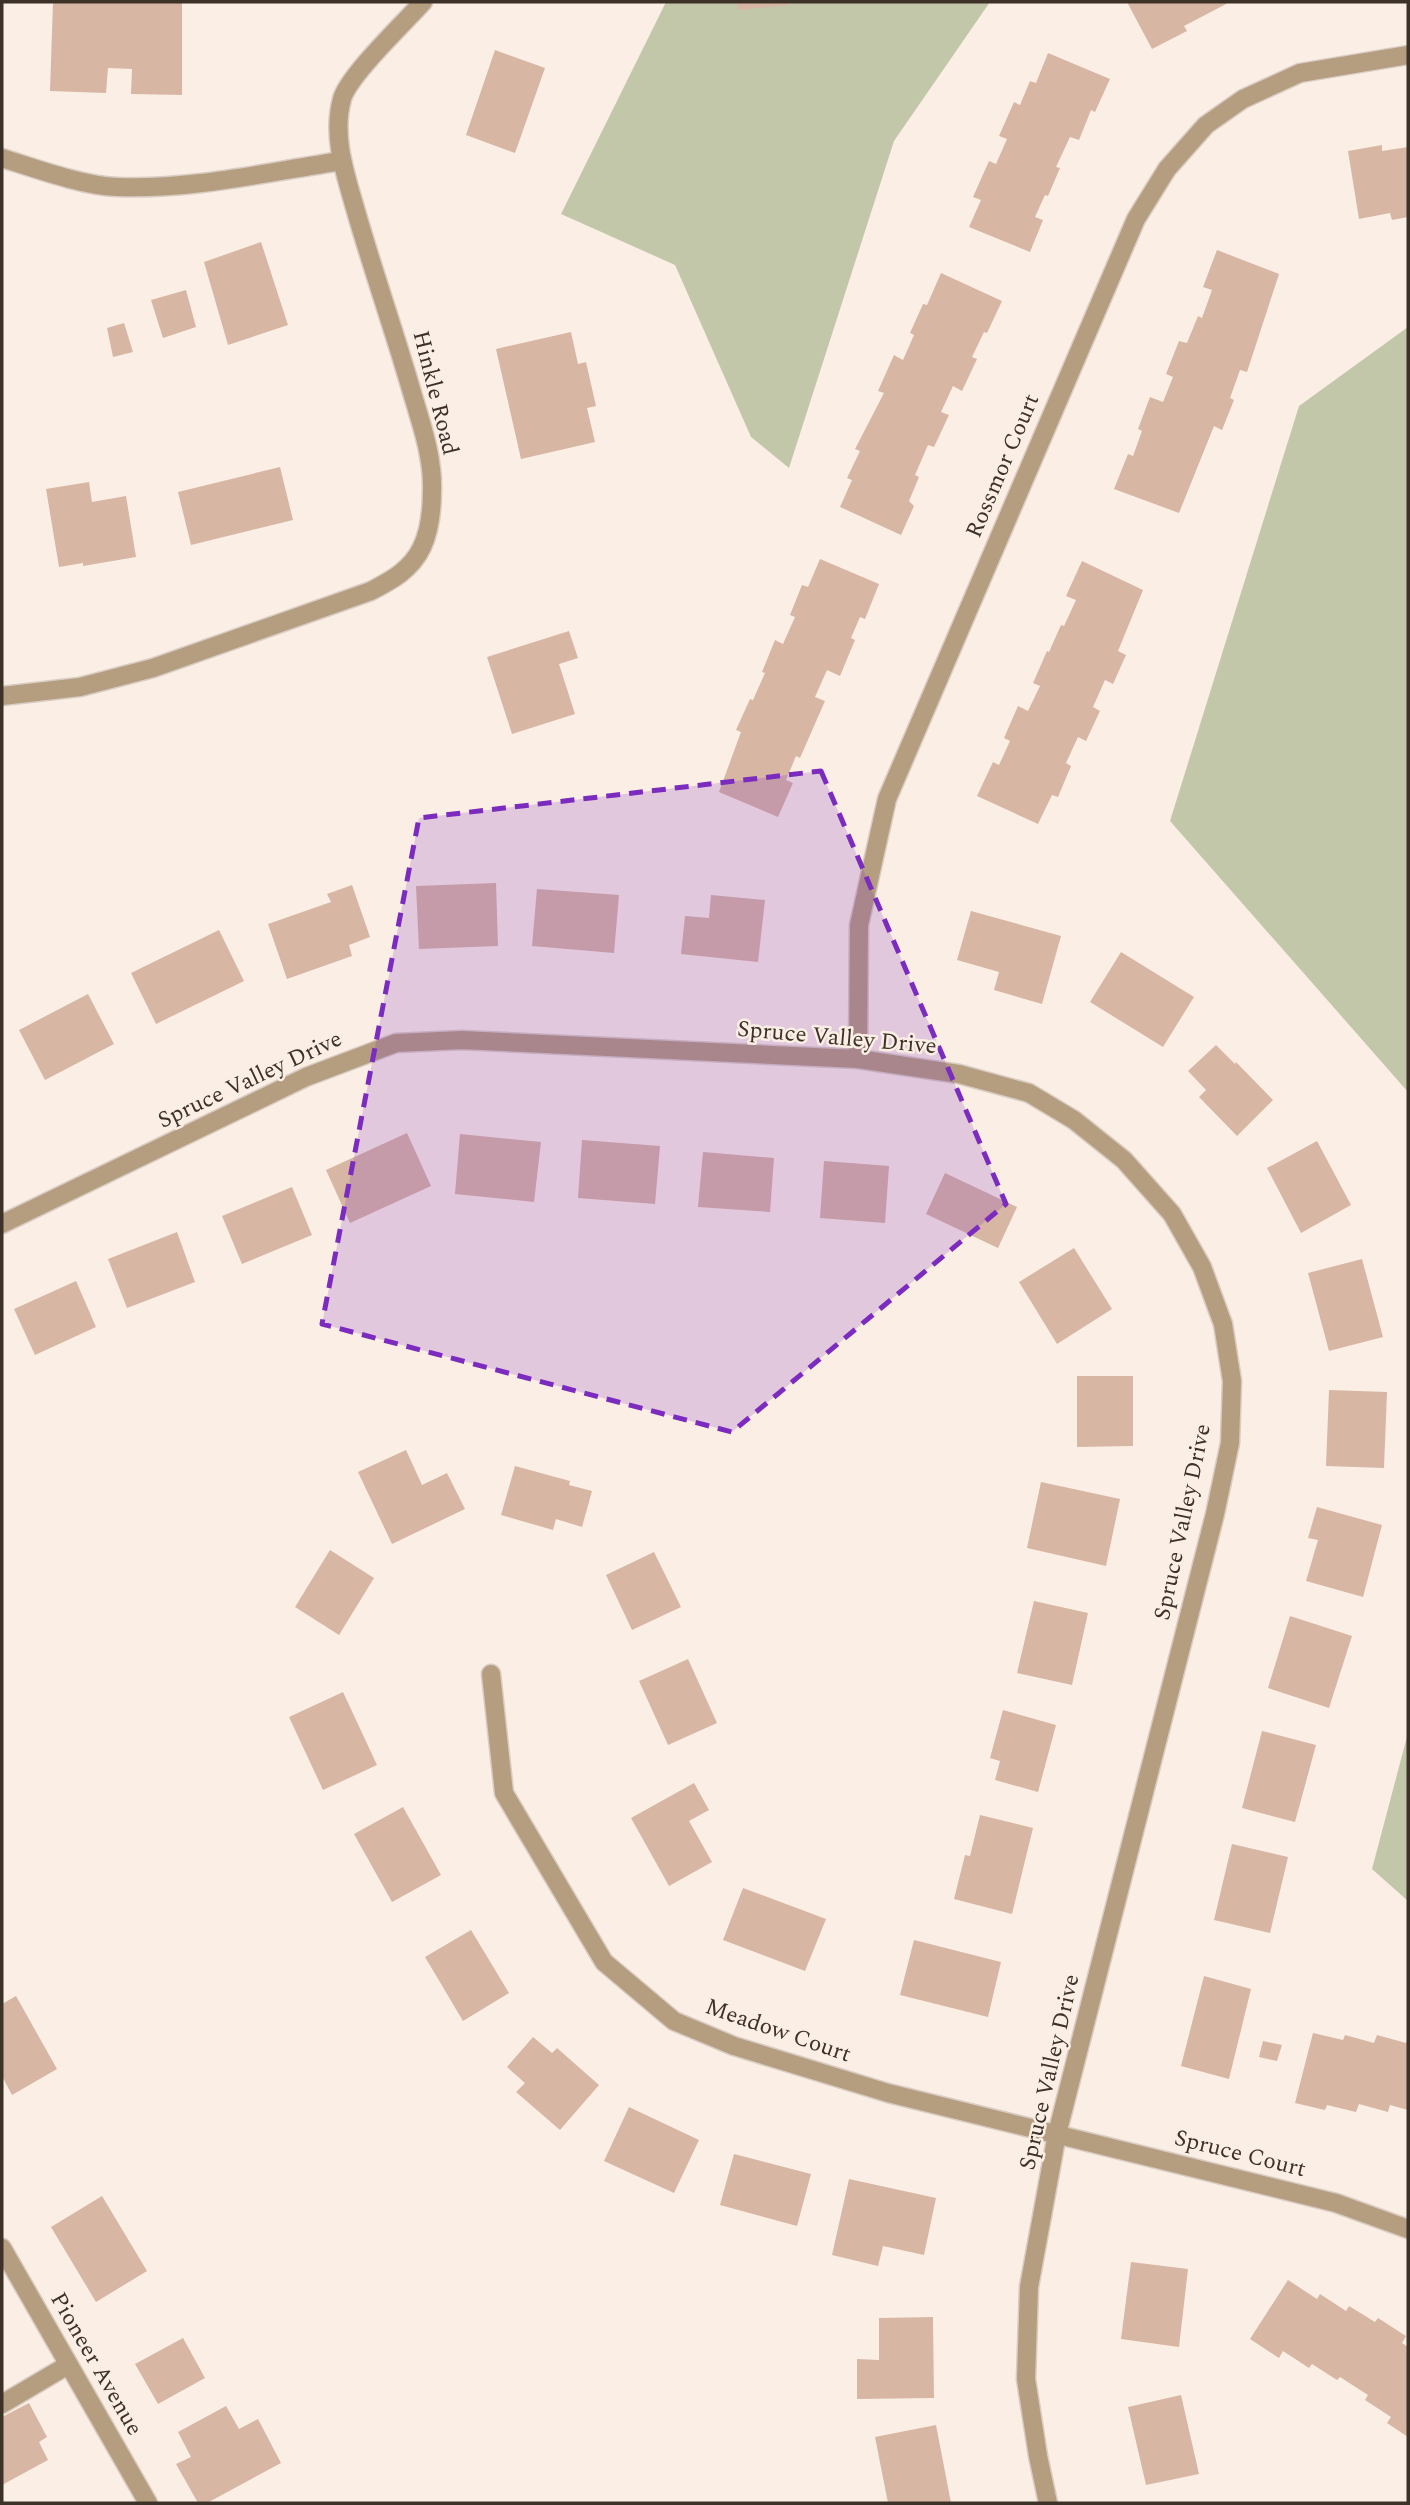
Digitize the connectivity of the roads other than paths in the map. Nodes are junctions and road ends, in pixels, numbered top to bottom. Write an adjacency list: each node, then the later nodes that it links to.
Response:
1 (423, 2): 4 (street, Hinkle Road)
2 (1408, 55): 6 (street, Rossmor Court)
3 (2, 158): 4 (street)
4 (342, 161): 5 (street, Hinkle Road)
5 (2, 696)
6 (858, 1059): 7 (street, Spruce Valley Drive); 9 (street, Spruce Valley Drive)
7 (2, 1224)
8 (491, 1674): 9 (street, Meadow Court)
9 (1057, 2134): 10 (street, Spruce Court); 15 (street, Spruce Valley Drive)
10 (1408, 2229)
11 (2, 2248): 12 (street, Pioneer Avenue)
12 (68, 2365): 13 (street); 14 (street, Pioneer Avenue)
13 (2, 2404)
14 (148, 2503)
15 (1048, 2503)

